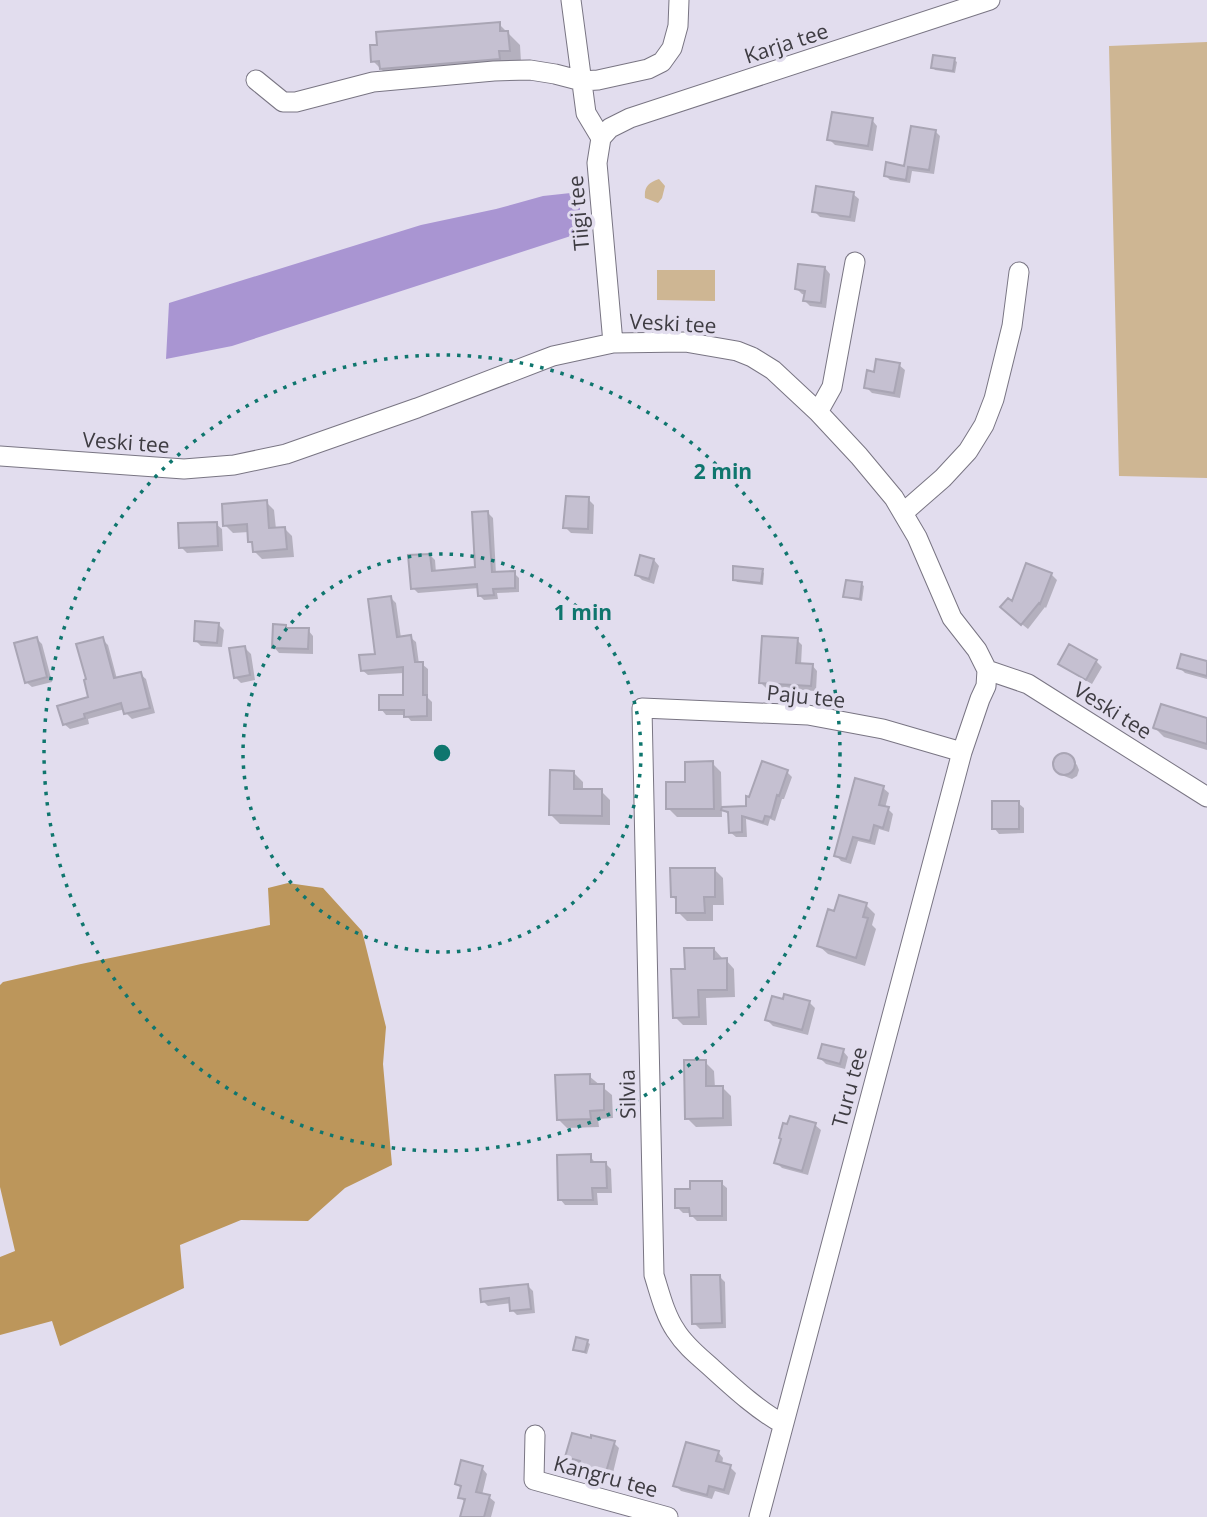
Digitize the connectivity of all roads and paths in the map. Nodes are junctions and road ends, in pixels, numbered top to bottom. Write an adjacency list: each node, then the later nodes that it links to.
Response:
1 (571, 0): 5 (street)
2 (679, 0): 5 (street)
3 (990, 0): 6 (street, Karja tee)
4 (256, 80): 5 (street)
5 (582, 82): 6 (street)
6 (601, 138): 9 (street, Tiigi tee)
7 (855, 262): 10 (street)
8 (1019, 272): 12 (street)
9 (613, 343): 10 (street, Veski tee); 11 (street, Veski tee)
10 (818, 412): 12 (street, Veski tee)
11 (0, 457)
12 (903, 513): 13 (street, Veski tee)
13 (987, 670): 15 (street, Turu tee); 16 (street, Veski tee)
14 (642, 708): 15 (street, Paju tee); 17 (street, Silvia)
15 (962, 752): 17 (street, Turu tee)
16 (1207, 797)
17 (783, 1424): 20 (street, Turu tee)
18 (535, 1435): 19 (street, Kangru tee)
19 (668, 1517)
20 (758, 1517)

